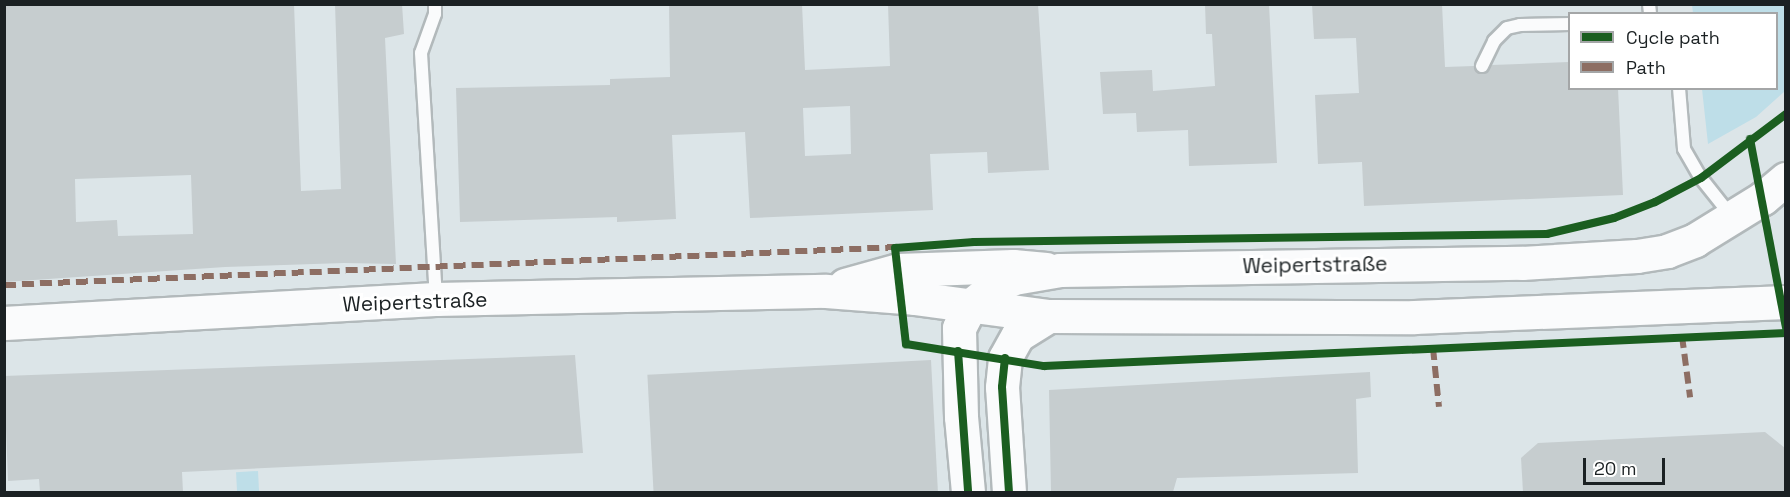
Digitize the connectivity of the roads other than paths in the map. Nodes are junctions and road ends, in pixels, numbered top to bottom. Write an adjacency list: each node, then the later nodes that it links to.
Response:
1 (435, 4): 9 (lane)
2 (1568, 24): 3 (lane)
3 (1482, 66)
4 (1679, 90): 6 (lane)
5 (1785, 179): 6 (main road, Weipertstraße)
6 (1733, 218): 7 (main road, Weipertstraße)
7 (1060, 270): 8 (main road, Weipertstraße); 11 (main road)
8 (826, 291): 9 (main road, Weipertstraße); 11 (main road, Weipertstraße)
9 (436, 299): 13 (main road, Weipertstraße)
10 (1785, 302): 12 (main road, Weipertstraße)
11 (970, 306): 12 (main road, Weipertstraße); 14 (main road)
12 (1049, 316): 15 (main road)
13 (4, 323)
14 (968, 492)
15 (1009, 492)

